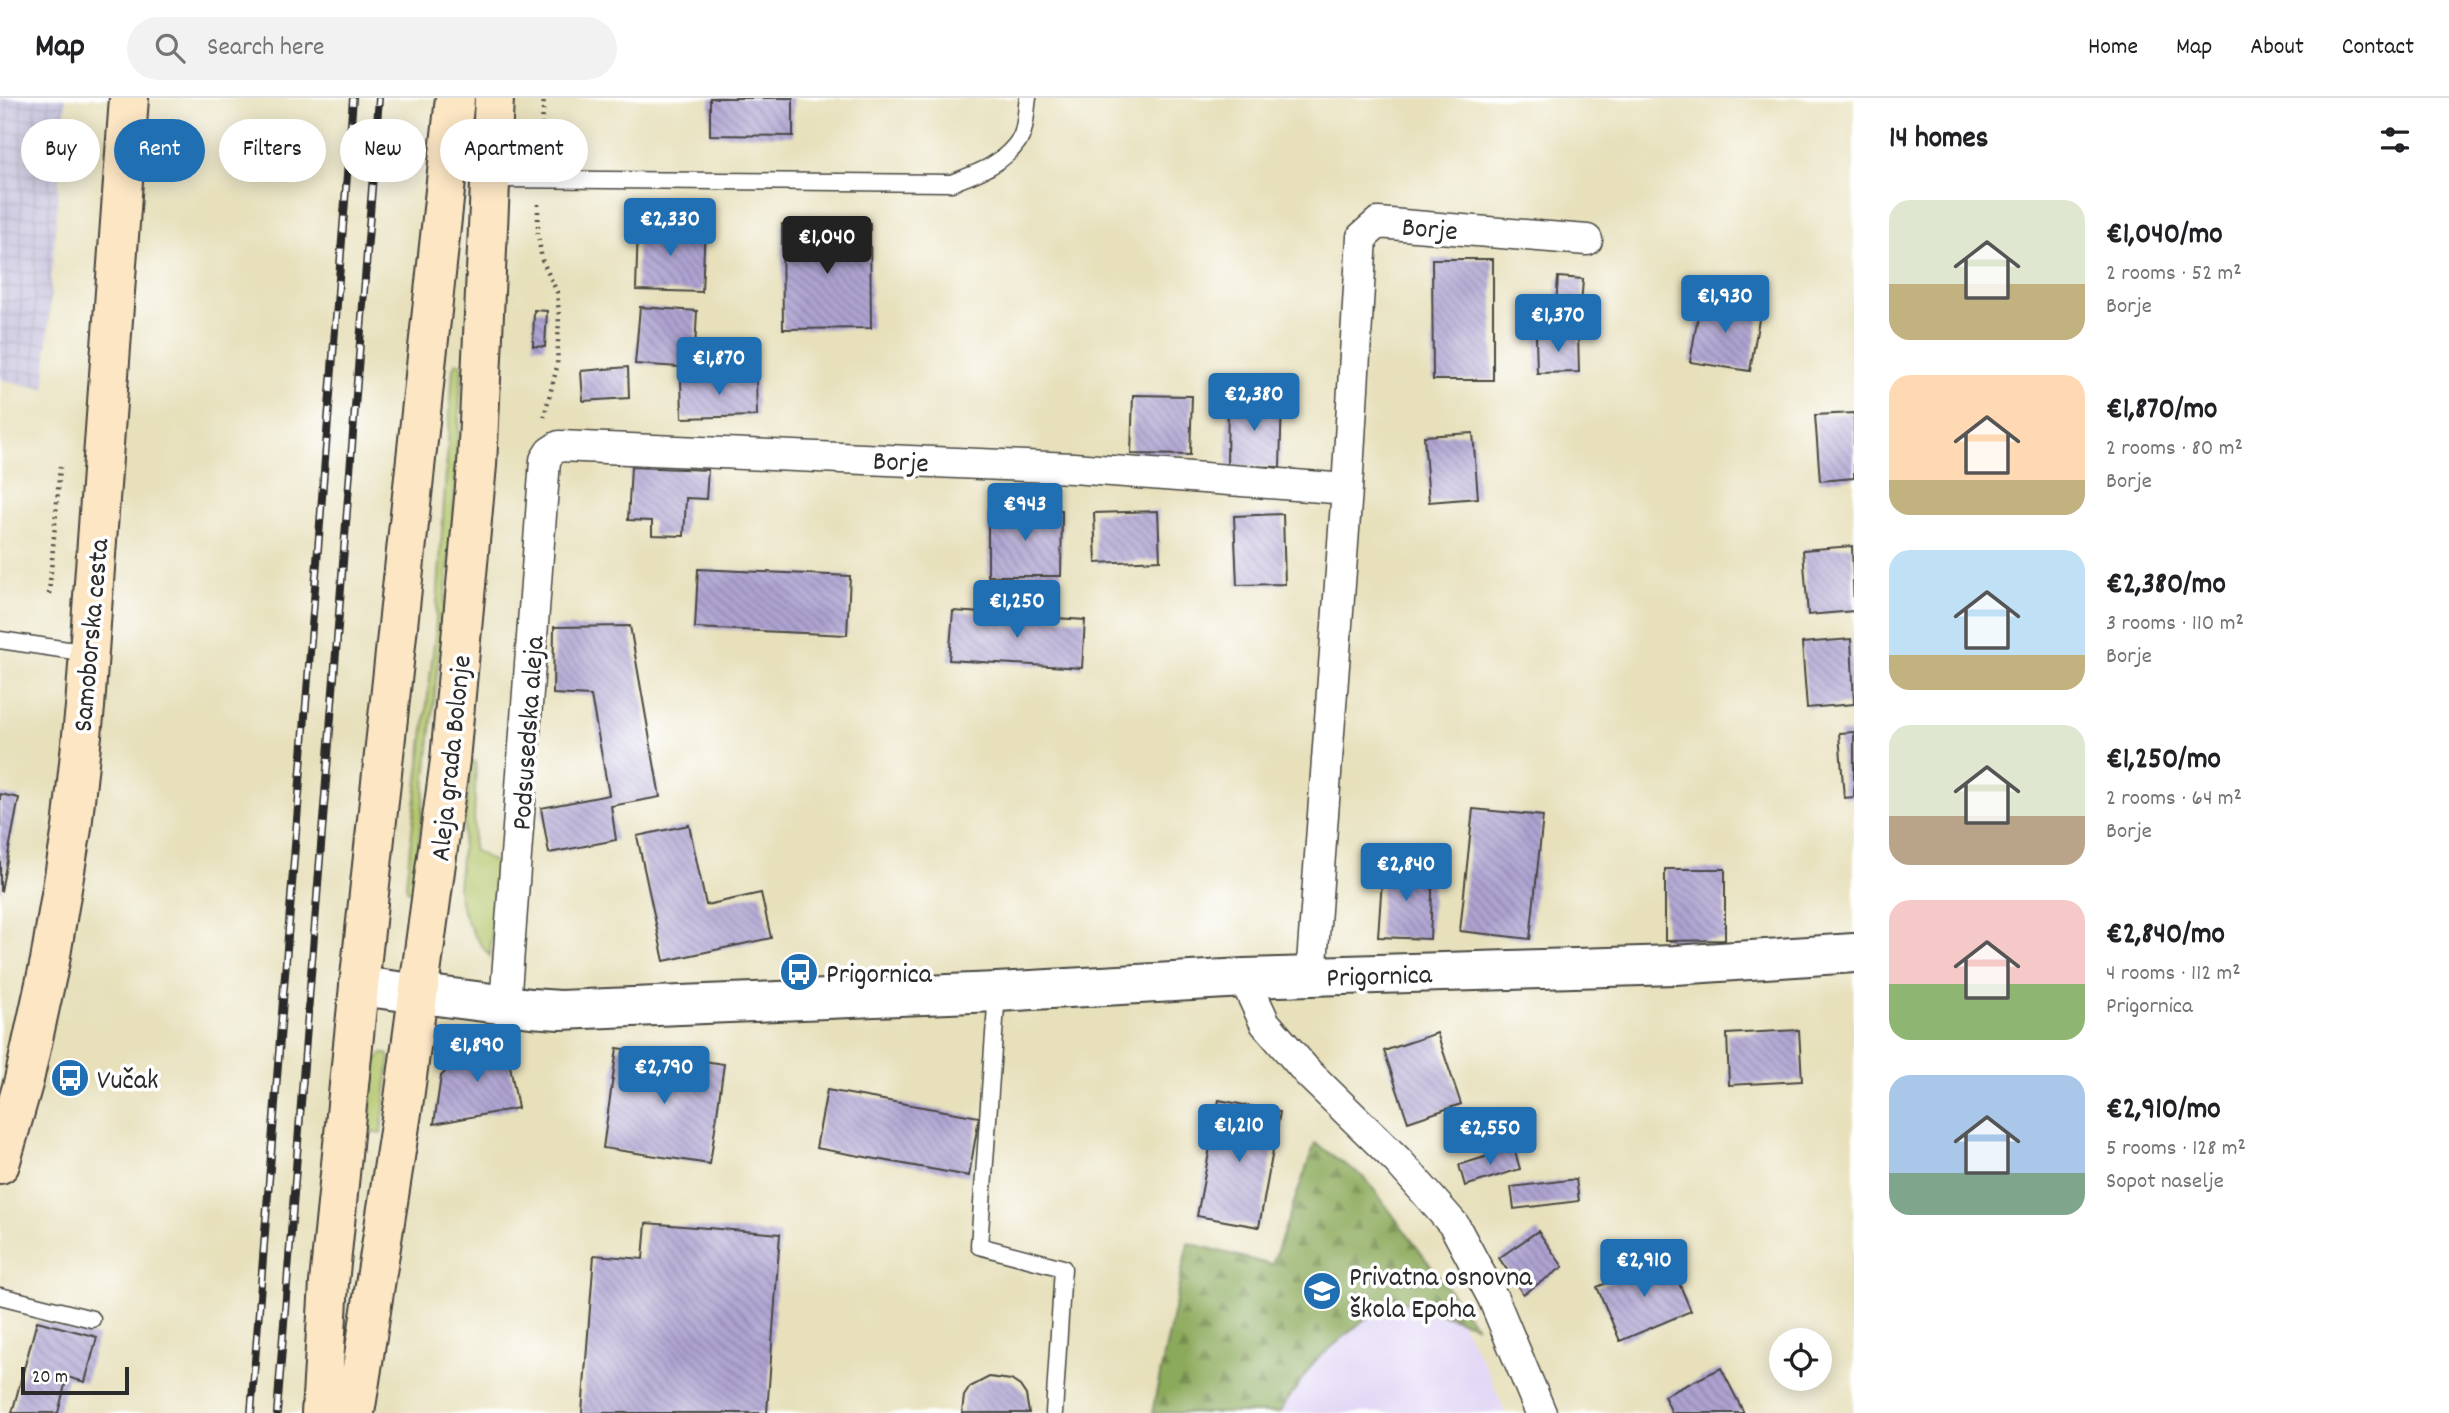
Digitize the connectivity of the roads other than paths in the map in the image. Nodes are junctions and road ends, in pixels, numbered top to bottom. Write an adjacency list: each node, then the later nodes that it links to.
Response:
1 (129, 98): 12 (main road, Samoborska cesta)
2 (455, 98): 16 (main road)
3 (495, 98): 5 (main road, Aleja grada Bolonje)
4 (1028, 98): 6 (lane)
5 (494, 119)
6 (588, 180)
7 (491, 182): 18 (main road, Aleja grada Bolonje)
8 (1587, 240): 10 (street, Borje)
9 (545, 460): 10 (street, Borje); 19 (street, Podsusedska aleja)
10 (1347, 489): 14 (street, Borje)
11 (0, 640): 12 (lane)
12 (89, 653): 20 (main road, Samoborska cesta)
13 (1854, 953): 14 (street, Prigornica)
14 (1311, 976): 15 (street, Prigornica)
15 (1244, 978): 17 (street, Prigornica); 26 (street)
16 (359, 986): 18 (street, Prigornica); 23 (main road)
17 (997, 992): 19 (street, Prigornica); 25 (lane)
18 (420, 994): 19 (street, Prigornica); 24 (main road, Aleja grada Bolonje)
19 (505, 1005)
20 (0, 1164)
21 (0, 1296): 22 (lane)
22 (92, 1319)
23 (321, 1413)
24 (355, 1413)
25 (1054, 1413)
26 (1541, 1413)

